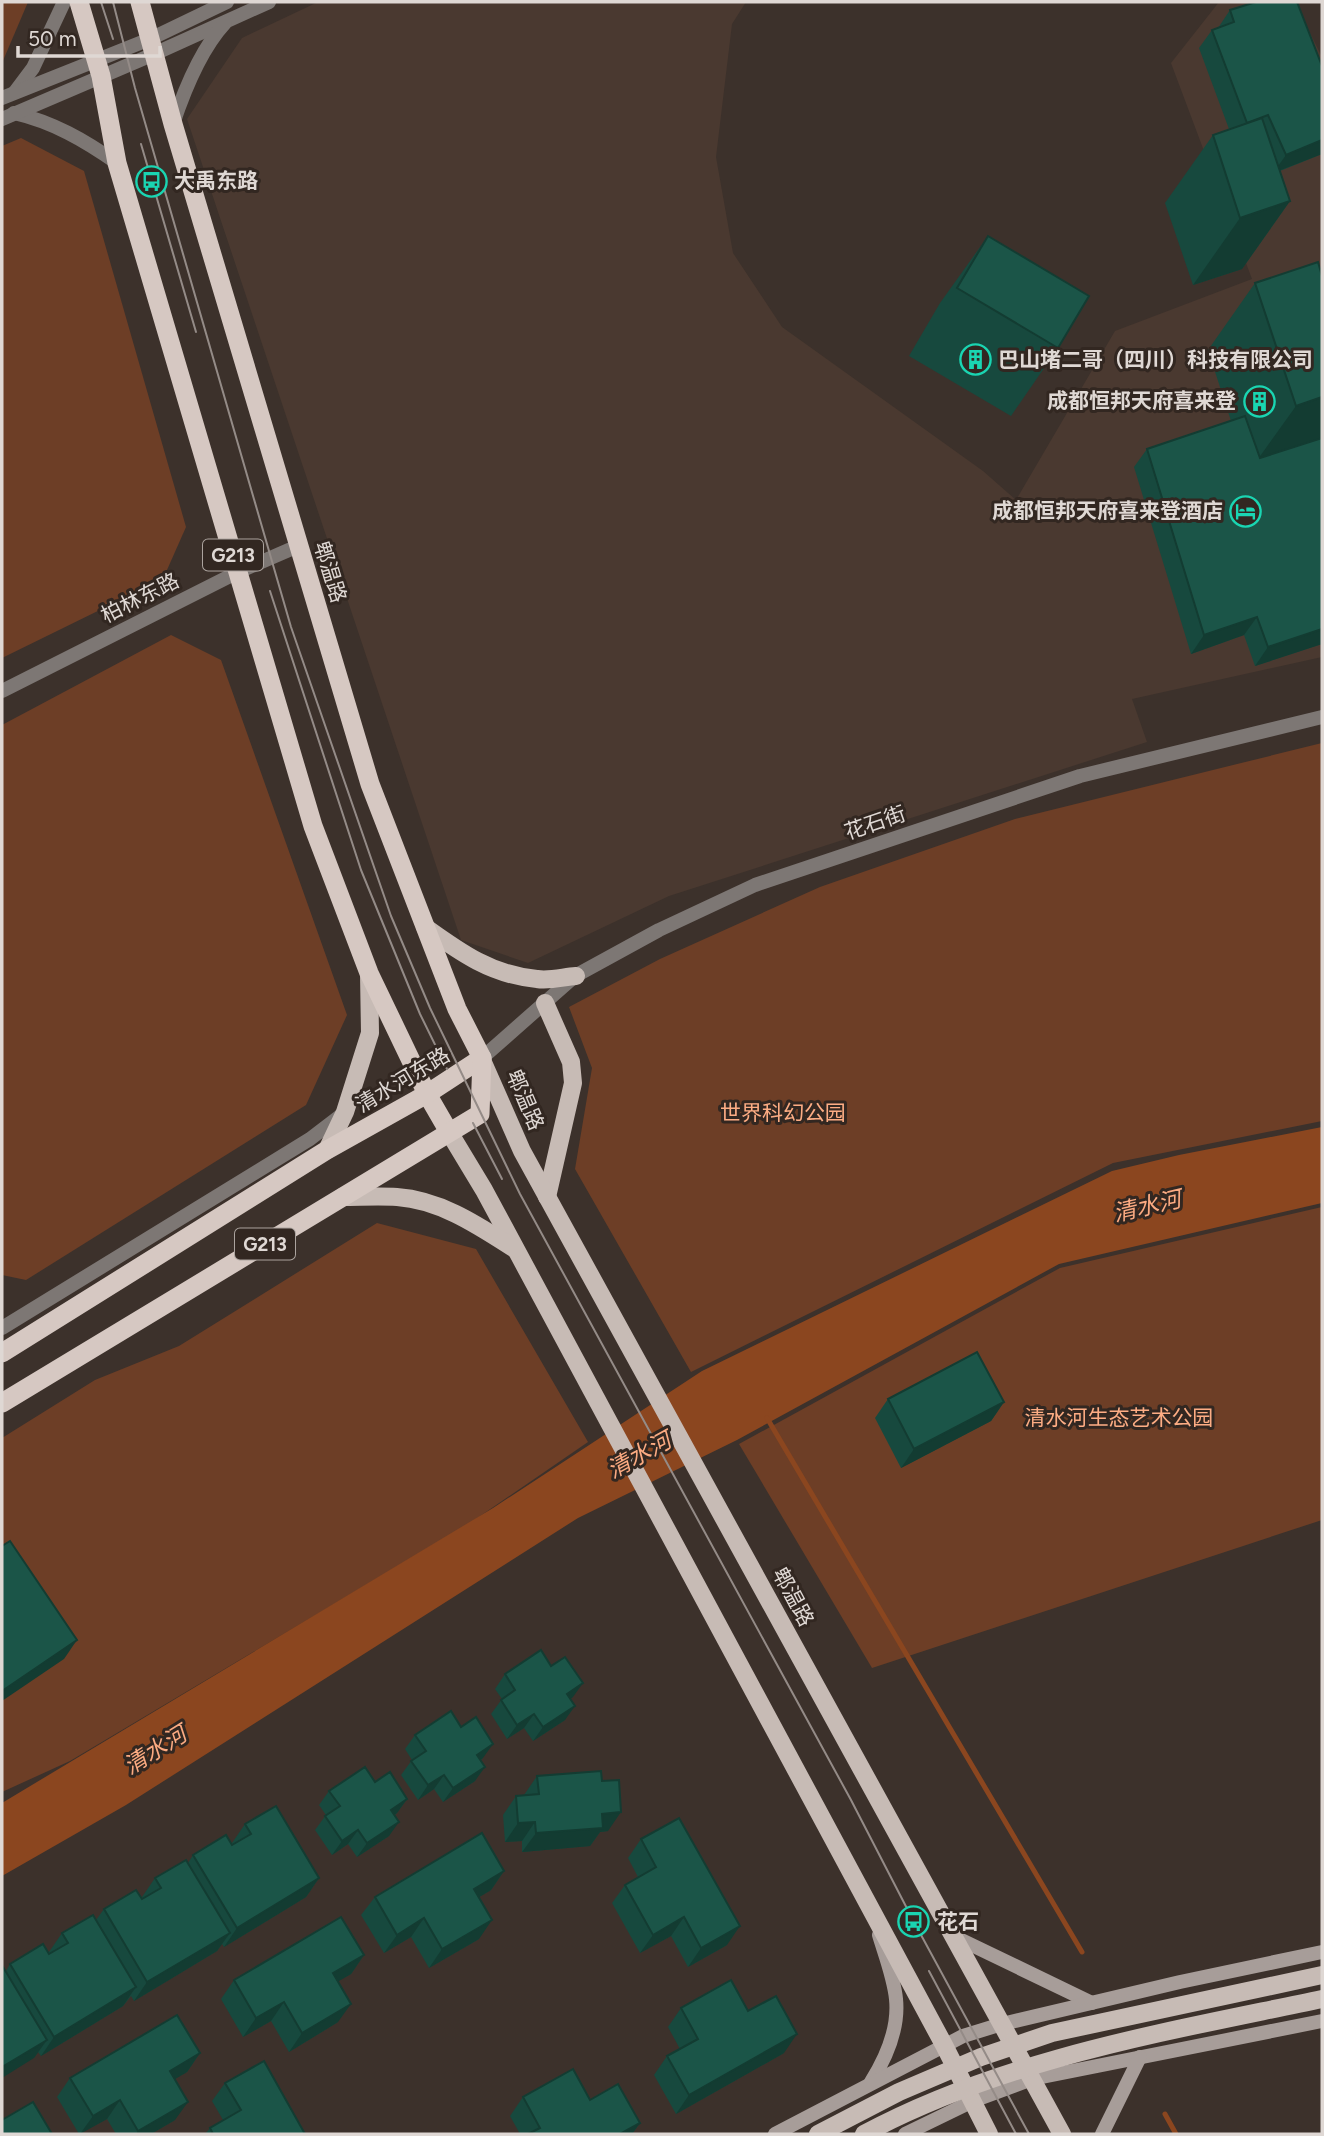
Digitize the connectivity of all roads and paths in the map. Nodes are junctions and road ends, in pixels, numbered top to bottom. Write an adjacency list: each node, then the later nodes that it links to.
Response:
1 (64, 2): 9 (street)
2 (79, 2): 8 (highway, G213)
3 (140, 2): 7 (highway, 郫温路 / G213)
4 (227, 2): 7 (street)
5 (269, 2): 6 (street)
6 (227, 21): 7 (street); 11 (street)
7 (152, 46): 8 (street); 8 (street); 11 (highway, 郫温路 / G213)
8 (98, 67): 9 (street); 10 (street); 12 (highway, G213)
9 (8, 95)
10 (8, 116): 12 (street)
11 (173, 124): 13 (highway, 郫温路 / G213)
12 (117, 163): 14 (highway, G213)
13 (298, 546): 14 (street, 柏林东路); 17 (highway, 郫温路 / G213)
14 (238, 572): 15 (street, 柏林东路); 18 (highway, G213)
15 (2, 691)
16 (1322, 717): 19 (street, 花石街)
17 (425, 927): 19 (main road); 21 (highway, 郫温路 / G213)
18 (369, 973): 22 (highway, G213); 23 (main road)
19 (576, 976): 20 (street, 花石街)
20 (545, 1003): 21 (street, 花石街); 27 (main road)
21 (482, 1058): 22 (highway, 清水河东路); 24 (highway, 清水河东路 / G213); 27 (main road, 郫温路)
22 (426, 1094): 24 (highway); 25 (highway, 清水河东路 / G213)
23 (345, 1112): 25 (main road); 29 (street)
24 (449, 1132): 26 (highway, 清水河东路 / G213); 28 (main road)
25 (327, 1150): 30 (highway, 清水河东路 / G213)
26 (342, 1197): 28 (main road); 31 (highway, 清水河东路 / G213)
27 (547, 1197): 33 (main road, 郫温路)
28 (516, 1250): 32 (main road)
29 (2, 1328)
30 (2, 1353)
31 (2, 1403)
32 (874, 1913): 40 (main road); 43 (main road)
33 (953, 1936): 37 (main road); 39 (main road, 郫温路)
34 (1322, 1952): 37 (main road)
35 (1322, 1975): 46 (main road)
36 (1322, 1999): 47 (main road)
37 (1091, 2003): 39 (main road)
38 (1322, 2021): 41 (main road)
39 (1002, 2024): 40 (main road); 42 (main road, 郫温路)
40 (944, 2045): 43 (main road); 44 (main road)
41 (1140, 2057): 42 (main road); 51 (main road)
42 (1032, 2079): 44 (main road); 50 (main road, 郫温路)
43 (870, 2084): 45 (main road)
44 (973, 2101): 48 (main road); 49 (main road)
45 (775, 2134)
46 (818, 2134)
47 (864, 2134)
48 (905, 2134)
49 (989, 2134)
50 (1062, 2134)
51 (1102, 2134)

